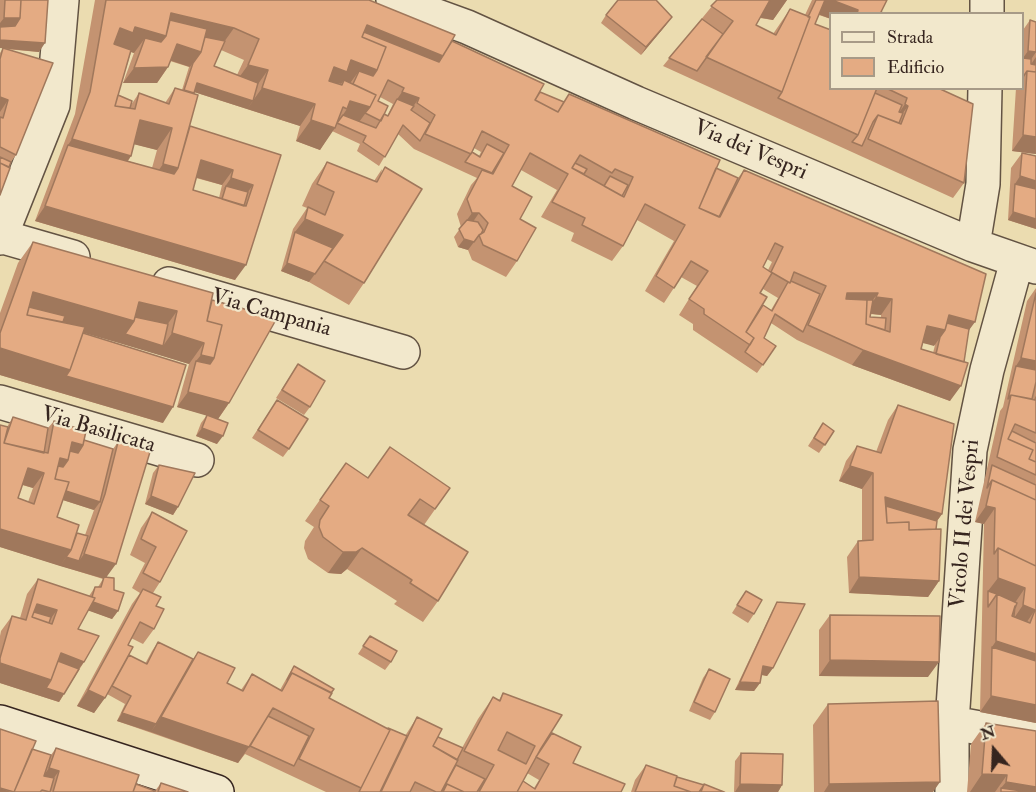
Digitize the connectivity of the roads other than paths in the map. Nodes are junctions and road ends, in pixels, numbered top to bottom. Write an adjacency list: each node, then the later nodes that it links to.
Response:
1 (62, 0): 5 (street)
2 (393, 0): 3 (street, Via dei Vespri)
3 (464, 13): 6 (street, Via dei Vespri)
4 (986, 90): 6 (street)
5 (0, 236): 8 (street)
6 (973, 244): 7 (street, Via dei Vespri)
7 (1026, 264): 14 (street, Vicolo II dei Vespri)
8 (104, 266)
9 (139, 276): 10 (street, Via Campania)
10 (404, 352)
11 (0, 402): 12 (street, Via Basilicata)
12 (197, 460)
13 (0, 722): 16 (street)
14 (952, 723): 15 (street); 17 (street, Vicolo II dei Vespri)
15 (1036, 738)
16 (217, 792)
17 (952, 792)

